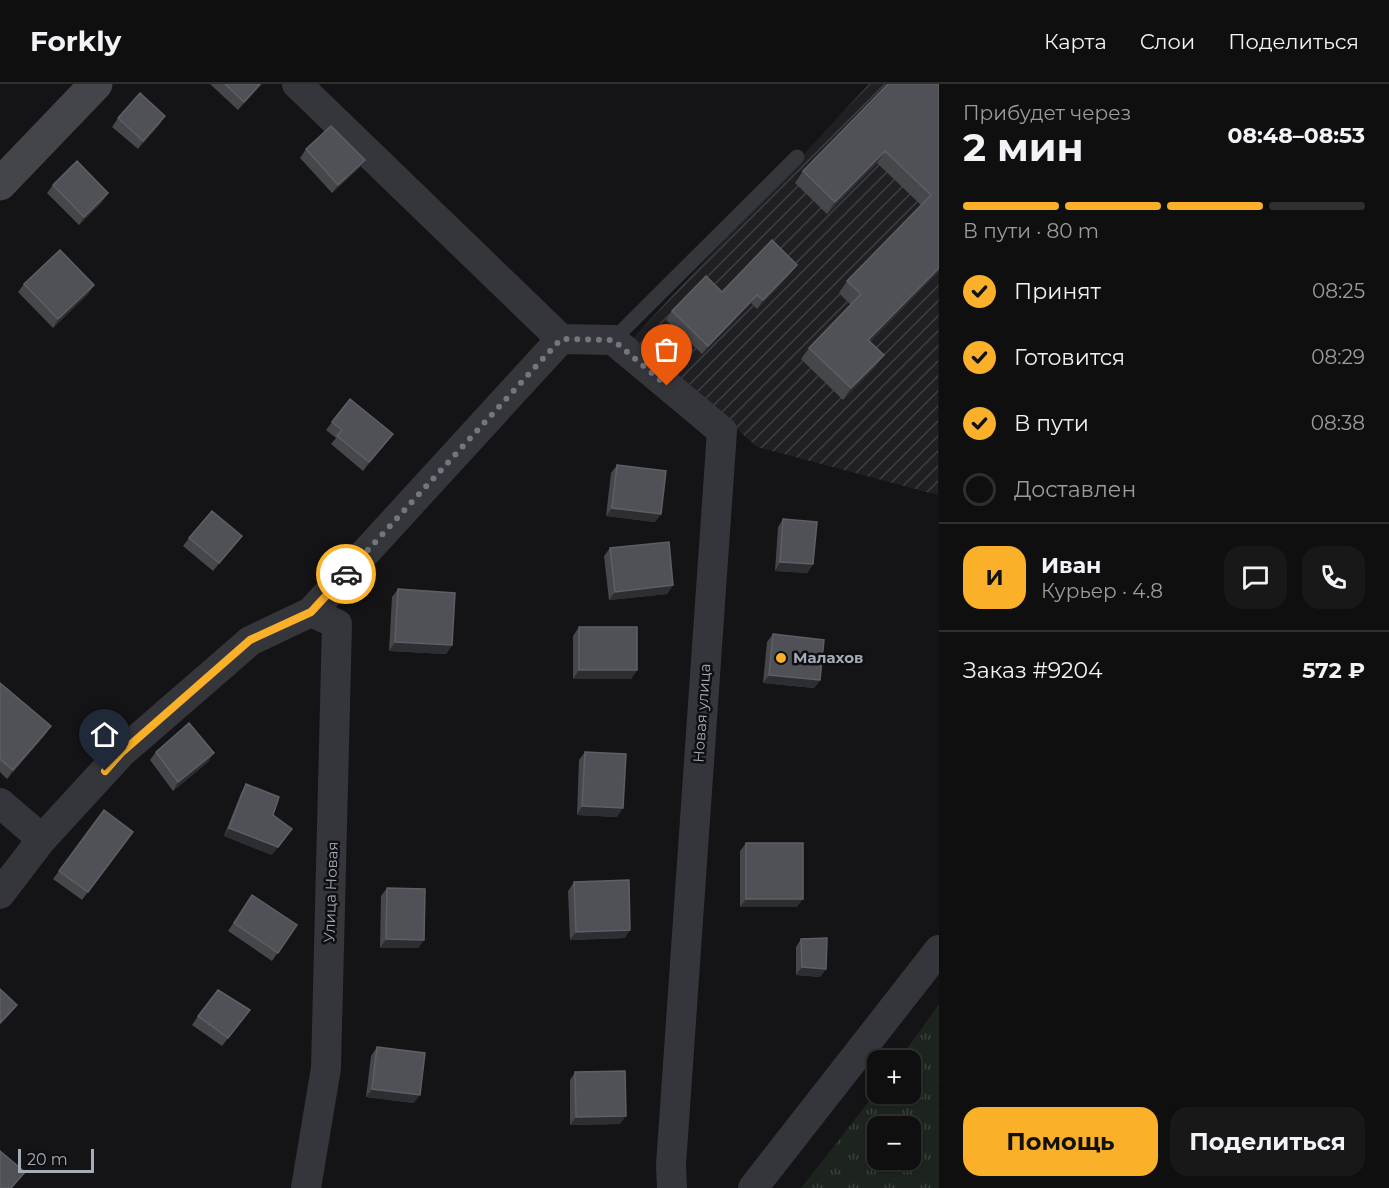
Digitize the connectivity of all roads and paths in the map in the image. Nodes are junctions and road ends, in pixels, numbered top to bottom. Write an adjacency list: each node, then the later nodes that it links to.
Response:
1 (96, 84): 4 (street)
2 (297, 84): 5 (street)
3 (797, 157): 6 (lane)
4 (0, 184)
5 (561, 339): 6 (street); 7 (street)
6 (613, 340): 13 (street, Новая улица)
7 (311, 612): 9 (street); 12 (street, Улица Новая)
8 (0, 802): 9 (street)
9 (42, 839): 10 (street)
10 (0, 894)
11 (939, 950): 14 (street)
12 (306, 1188)
13 (672, 1188)
14 (753, 1188)

